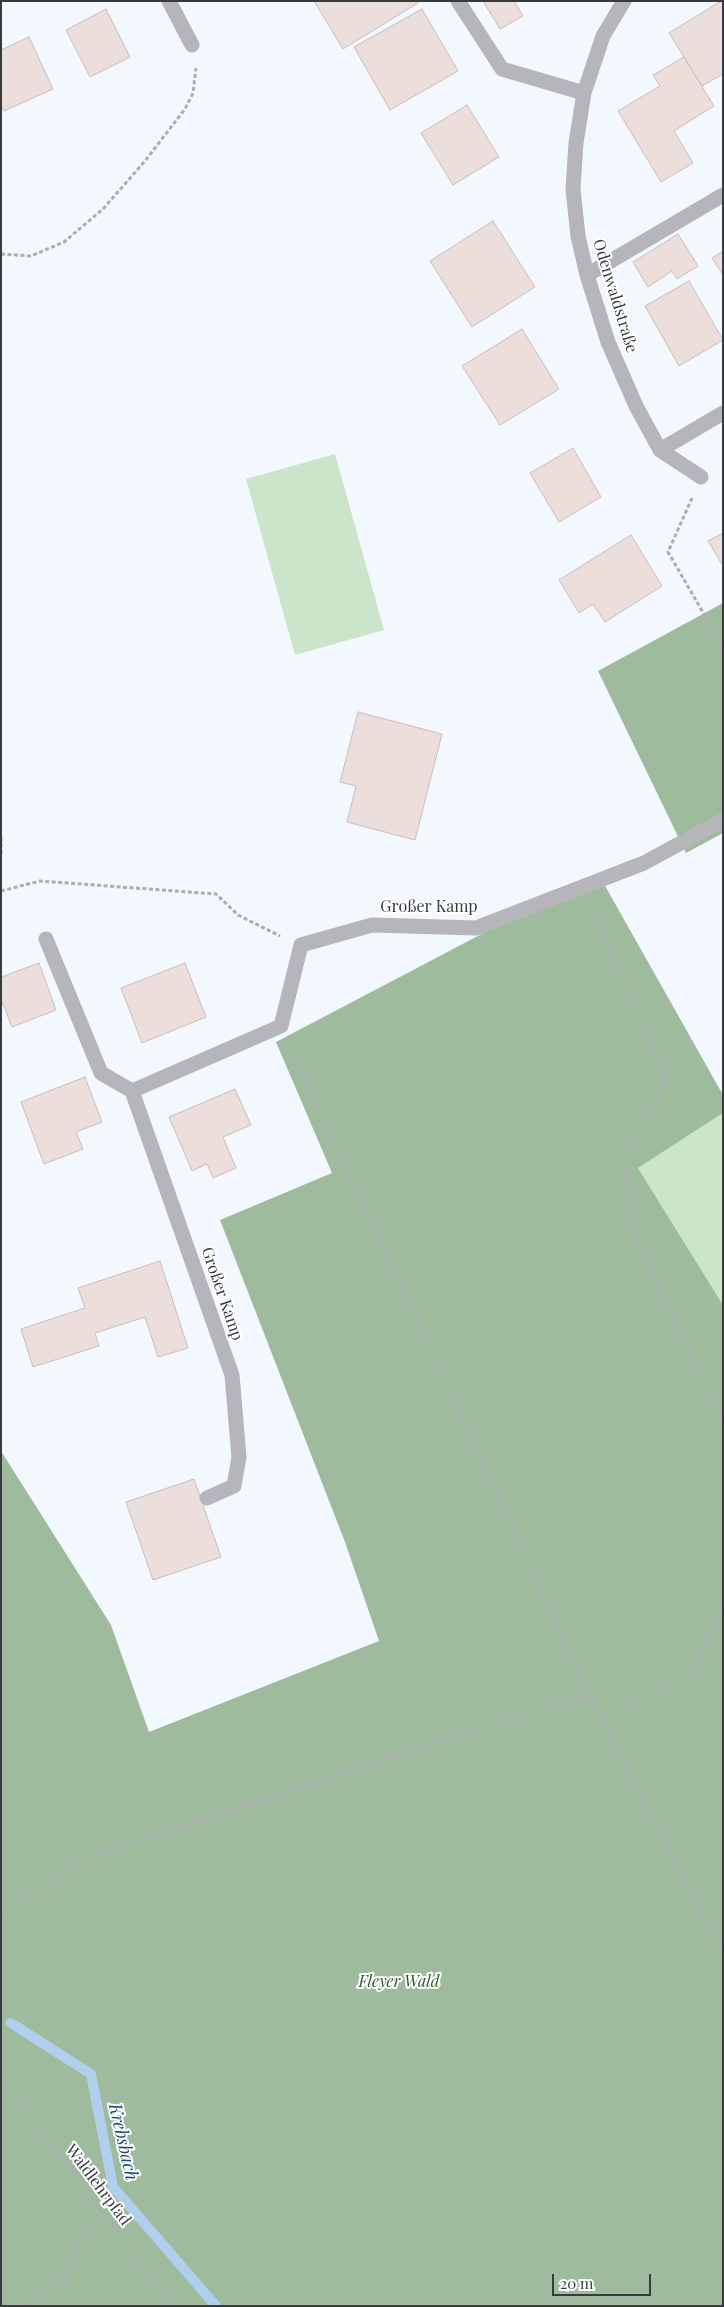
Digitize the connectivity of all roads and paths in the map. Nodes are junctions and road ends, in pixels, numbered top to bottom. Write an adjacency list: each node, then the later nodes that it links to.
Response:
1 (169, 1): 4 (street)
2 (458, 1): 5 (street)
3 (624, 1): 5 (street, Odenwaldstraße)
4 (192, 45): 7 (path)
5 (584, 92): 8 (street, Odenwaldstraße)
6 (723, 195): 8 (street)
7 (1, 254)
8 (587, 275): 10 (street, Odenwaldstraße)
9 (723, 413): 10 (street)
10 (660, 450): 11 (street, Odenwaldstraße)
11 (701, 476): 12 (path)
12 (723, 648)
13 (723, 820): 16 (street, Großer Kamp)
14 (1, 837): 15 (path)
15 (1, 854)
16 (584, 886): 19 (street, Großer Kamp); 22 (path)
17 (1, 891): 19 (path)
18 (46, 938): 21 (street)
19 (301, 945): 20 (street)
20 (281, 1026): 21 (street); 25 (path)
21 (132, 1091): 23 (street, Großer Kamp)
22 (723, 1424)
23 (206, 1498)
24 (723, 1607): 26 (path)
25 (589, 1694): 26 (path); 27 (path)
26 (602, 1719): 28 (path)
27 (1, 1916)
28 (723, 1955)
29 (1, 2079): 30 (path, Waldlehrpfad)
30 (102, 2210): 31 (path); 32 (path, Waldlehrpfad)
31 (26, 2306)
32 (174, 2306)

